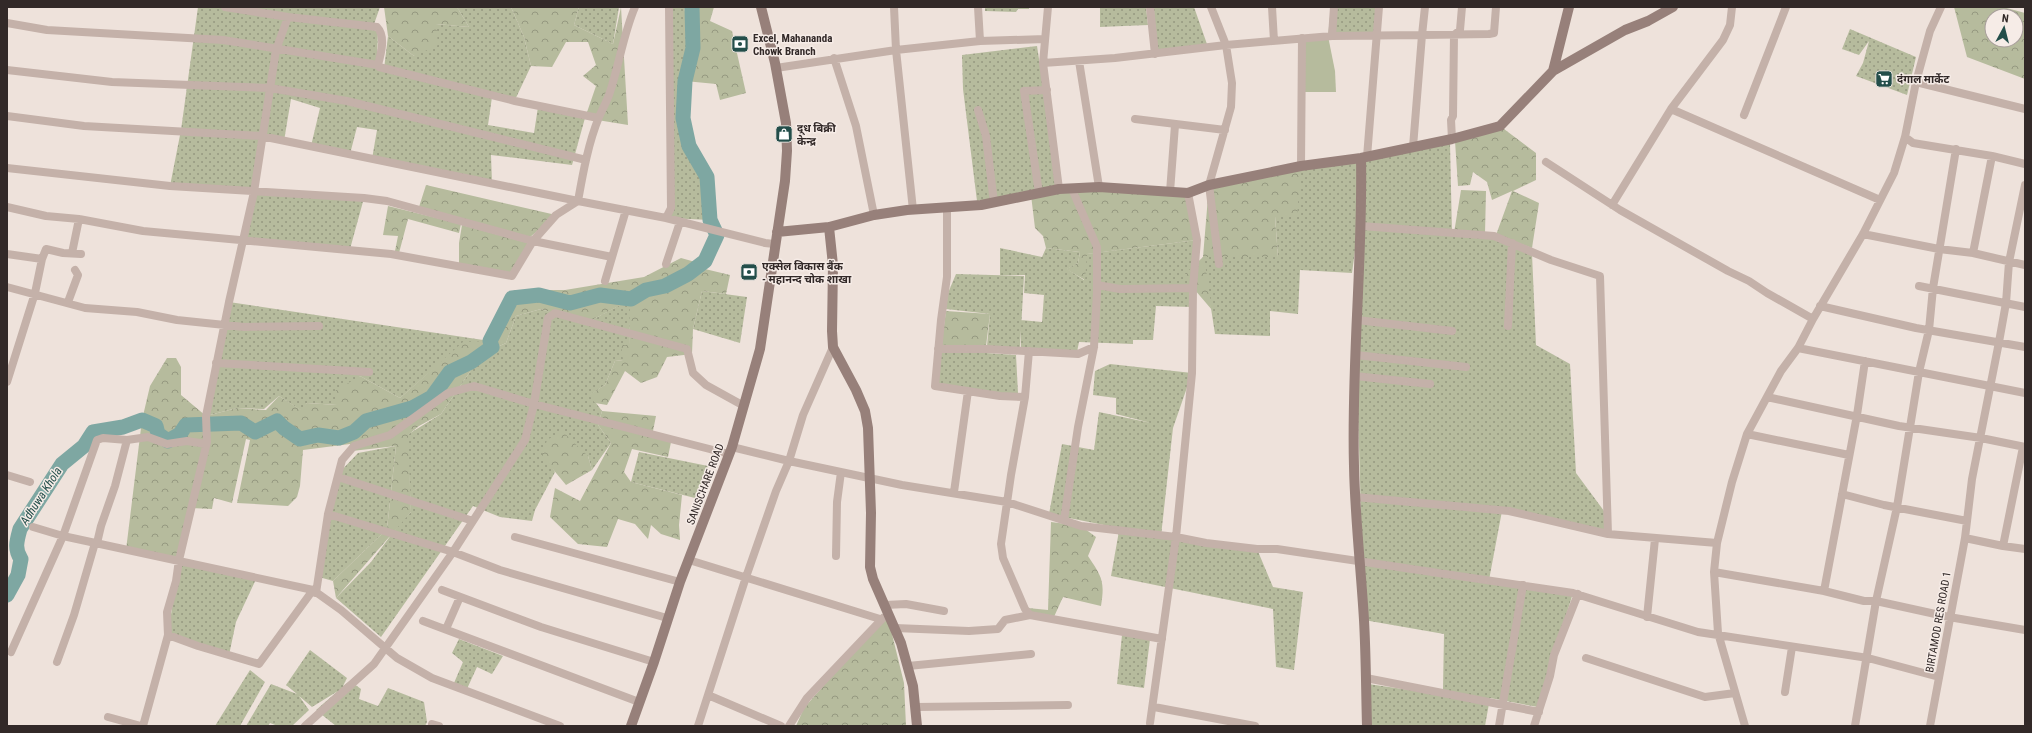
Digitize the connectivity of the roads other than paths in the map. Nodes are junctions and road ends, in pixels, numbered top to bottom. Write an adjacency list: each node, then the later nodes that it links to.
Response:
1 (225, 7): 21 (street)
2 (635, 7): 50 (street)
3 (669, 7): 84 (street)
4 (761, 7): 39 (street, SANISCHARE ROAD)
5 (894, 7): 33 (street)
6 (978, 7): 29 (street)
7 (1048, 7): 28 (street)
8 (1150, 7): 34 (street)
9 (1211, 7): 31 (street)
10 (1272, 7): 30 (street)
11 (1334, 7): 26 (street)
12 (1379, 7): 23 (street)
13 (1425, 7): 24 (street)
14 (1462, 7): 25 (street)
15 (1496, 7): 25 (street)
16 (1569, 7): 41 (street)
17 (1673, 7): 41 (street)
18 (1732, 7): 45 (street)
19 (1786, 7): 48 (street)
20 (1941, 7): 42 (street)
21 (288, 17): 32 (street); 38 (street)
22 (7, 24): 32 (street)
23 (1377, 35): 24 (street); 26 (street); 60 (street)
24 (1422, 35): 25 (street); 57 (street)
25 (1454, 35): 56 (street)
26 (1332, 36): 27 (street)
27 (1302, 38): 30 (street); 64 (street)
28 (1045, 39): 29 (street); 37 (street)
29 (980, 41): 33 (street)
30 (1274, 41): 31 (street)
31 (1226, 45): 34 (street); 53 (street)
32 (276, 50): 38 (street); 43 (street)
33 (896, 50): 35 (street); 82 (street)
34 (1155, 54): 36 (street)
35 (834, 58): 39 (street); 83 (street)
36 (1079, 61): 37 (street); 68 (street)
37 (1044, 63): 44 (street)
38 (378, 65): 50 (street)
39 (776, 68): 89 (street, SANISCHARE ROAD)
40 (7, 70): 43 (street)
41 (1553, 71): 56 (street)
42 (1916, 82): 46 (street); 55 (street)
43 (270, 88): 54 (street); 61 (street)
44 (1047, 90): 70 (street); 73 (street)
45 (1671, 109): 75 (street); 78 (street)
46 (2025, 109)
47 (978, 110): 77 (street)
48 (1744, 115)
49 (7, 116): 54 (street)
50 (598, 118): 61 (street)
51 (1135, 119): 52 (street)
52 (1175, 125): 53 (street); 72 (street)
53 (1225, 130): 67 (street)
54 (262, 136): 71 (street); 76 (street)
55 (1905, 137): 58 (street); 75 (street)
56 (1452, 139): 57 (street)
57 (1413, 147): 60 (street)
58 (1956, 149): 59 (street); 95 (street)
59 (1992, 156): 63 (street); 96 (street)
60 (1364, 157): 64 (street); 87 (street)
61 (586, 160): 76 (street)
62 (1546, 162): 78 (street)
63 (2025, 164)
64 (1301, 166): 67 (street)
65 (7, 168): 71 (street)
66 (2025, 184): 100 (street, BIRTAMOD RES ROAD 1)
67 (1209, 185): 74 (street); 102 (street)
68 (1099, 187): 69 (street); 72 (street)
69 (1072, 188): 70 (street); 106 (street)
70 (1059, 189): 73 (street)
71 (254, 192): 91 (street); 92 (street)
72 (1170, 192): 74 (street)
73 (1039, 193): 77 (street)
74 (1188, 193): 109 (street)
75 (1880, 200): 90 (street)
76 (578, 201): 81 (street); 92 (street)
77 (994, 203): 80 (street)
78 (1612, 205): 116 (street)
79 (7, 207): 85 (street)
80 (947, 208): 82 (street); 128 (street)
81 (626, 210): 84 (street); 98 (street)
82 (913, 210): 83 (street)
83 (874, 215): 88 (street)
84 (666, 218): 86 (street)
85 (79, 219): 91 (street); 99 (street)
86 (680, 222): 94 (street); 101 (street)
87 (1361, 226): 93 (street); 117 (street)
88 (830, 227): 89 (street); 124 (street)
89 (777, 232): 94 (street, SANISCHARE ROAD)
90 (1864, 234): 95 (street); 114 (street)
91 (243, 239): 92 (street); 118 (street)
92 (533, 242): 98 (street)
93 (1512, 243): 120 (street); 171 (street)
94 (774, 244): 145 (street, SANISCHARE ROAD)
95 (1939, 249): 96 (street); 110 (street)
96 (1973, 253): 100 (street)
97 (7, 254): 99 (street)
98 (612, 257): 105 (street)
99 (42, 259): 111 (street)
100 (2009, 262): 103 (street); 113 (street, BIRTAMOD RES ROAD 1)
101 (666, 264)
102 (1219, 264)
103 (2025, 265)
104 (75, 270): 112 (street)
105 (605, 281)
106 (1097, 285): 109 (street); 125 (street)
107 (1919, 286): 110 (street)
108 (7, 287): 111 (street)
109 (1193, 288): 174 (street)
110 (1933, 288): 113 (street); 121 (street)
111 (35, 293): 112 (street); 137 (street)
112 (68, 302): 118 (street)
113 (2006, 303): 115 (street); 123 (street, BIRTAMOD RES ROAD 1)
114 (1820, 306): 116 (street); 121 (street)
115 (2025, 306)
116 (1813, 319): 127 (street)
117 (1357, 320): 122 (street); 130 (street)
118 (224, 324): 119 (street); 132 (street)
119 (319, 326)
120 (1508, 326)
121 (1929, 330): 123 (street); 135 (street)
122 (1452, 331)
123 (2000, 342): 126 (street); 139 (street, BIRTAMOD RES ROAD 1)
124 (833, 347): 155 (street); 159 (street)
125 (1094, 347): 129 (street); 167 (street)
126 (2025, 347)
127 (1798, 348): 131 (street); 143 (street)
128 (938, 349): 129 (street); 140 (street)
129 (1029, 351): 142 (street)
130 (1356, 355): 133 (street); 136 (street)
131 (1865, 361): 135 (street); 146 (street)
132 (216, 363): 134 (street); 151 (street)
133 (1466, 367)
134 (369, 372)
135 (1919, 372): 139 (street); 147 (street)
136 (1355, 376): 138 (street); 163 (street)
137 (7, 382)
138 (1430, 384)
139 (1991, 387): 141 (street); 149 (street, BIRTAMOD RES ROAD 1)
140 (968, 391): 142 (street); 161 (street)
141 (2025, 393)
142 (1025, 397): 164 (street)
143 (1767, 397): 146 (street); 148 (street)
144 (534, 404): 145 (street); 153 (street); 158 (street); 168 (street)
145 (744, 406): 153 (street, SANISCHARE ROAD)
146 (1857, 415): 147 (street); 154 (street)
147 (1911, 428): 149 (street); 165 (street)
148 (1747, 434): 154 (street); 178 (street)
149 (1981, 438): 152 (street); 169 (street, BIRTAMOD RES ROAD 1)
150 (126, 440): 151 (street); 172 (street); 177 (street)
151 (206, 444): 183 (street)
152 (2024, 447): 179 (street)
153 (730, 450): 155 (street); 184 (street, SANISCHARE ROAD)
154 (1849, 455): 162 (street)
155 (789, 461): 156 (street); 187 (street)
156 (841, 472): 159 (street); 182 (street)
157 (7, 474): 160 (street)
158 (338, 477): 166 (street); 168 (street)
159 (869, 478): 161 (street); 197 (street)
160 (30, 482)
161 (954, 492): 164 (street)
162 (1842, 494): 165 (street); 192 (street)
163 (1355, 497): 171 (street); 185 (street)
164 (1007, 502): 167 (street); 198 (street)
165 (1897, 507): 169 (street); 195 (street)
166 (328, 514): 181 (street); 191 (street)
167 (1064, 520): 174 (street)
168 (473, 521): 181 (street)
169 (1967, 521): 175 (street, BIRTAMOD RES ROAD 1)
170 (33, 527): 172 (street)
171 (1608, 534): 176 (street)
172 (63, 536): 177 (street); 211 (street)
173 (515, 537): 188 (street)
174 (1176, 537): 185 (street); 208 (street)
175 (1965, 538): 179 (street); 200 (street, BIRTAMOD RES ROAD 1)
176 (1655, 539): 178 (street); 199 (street)
177 (96, 543): 183 (street); 215 (street)
178 (1718, 543): 186 (street)
179 (2003, 546): 180 (street)
180 (2025, 549)
181 (453, 552): 201 (street); 210 (street)
182 (836, 556)
183 (178, 560): 191 (street); 207 (street)
184 (689, 560): 187 (street); 188 (street, SANISCHARE ROAD)
185 (1359, 561): 189 (street); 219 (street)
186 (1714, 572): 192 (street); 206 (street)
187 (746, 577): 197 (street); 222 (street)
188 (680, 582): 201 (street, SANISCHARE ROAD)
189 (1523, 585): 193 (street); 225 (street)
190 (442, 590): 194 (street)
191 (315, 591): 207 (street); 210 (street)
192 (1824, 591): 195 (street)
193 (1578, 594): 199 (street); 228 (street)
194 (460, 597): 205 (street); 216 (street)
195 (1876, 600): 200 (street); 214 (street)
196 (944, 611): 197 (street)
197 (884, 613): 203 (street); 237 (street)
198 (1030, 616): 203 (street); 208 (street)
199 (1647, 617): 206 (street)
200 (1949, 617): 204 (street); 218 (street, BIRTAMOD RES ROAD 1)
201 (667, 618): 216 (street, SANISCHARE ROAD)
202 (423, 622): 205 (street)
203 (895, 628): 217 (street)
204 (2025, 628)
205 (446, 629): 223 (street)
206 (1718, 633): 209 (street); 221 (street)
207 (168, 635): 231 (street)
208 (1162, 639): 227 (street)
209 (1792, 647): 214 (street); 220 (street)
210 (385, 648): 232 (street); 233 (street)
211 (11, 652)
212 (1032, 654): 217 (street)
213 (1586, 658): 221 (street)
214 (1868, 658): 218 (street); 244 (street)
215 (57, 662)
216 (654, 662): 223 (street, SANISCHARE ROAD)
217 (908, 666): 226 (street)
218 (1939, 677): 245 (street, BIRTAMOD RES ROAD 1)
219 (1366, 678): 225 (street); 240 (street)
220 (1786, 692)
221 (1735, 693): 243 (street)
222 (708, 695): 235 (street); 236 (street)
223 (639, 702): 234 (street, SANISCHARE ROAD)
224 (1068, 705): 226 (street)
225 (1504, 705): 228 (street); 241 (street)
226 (916, 707): 238 (street)
227 (1154, 707): 230 (street); 239 (street)
228 (1539, 712): 242 (street)
229 (108, 717): 231 (street)
230 (1150, 723)
231 (142, 726)
232 (305, 726)
233 (560, 726)
234 (631, 726)
235 (698, 726)
236 (781, 726)
237 (789, 726)
238 (917, 726)
239 (1255, 726)
240 (1367, 726)
241 (1499, 726)
242 (1534, 726)
243 (1744, 726)
244 (1855, 726)
245 (1930, 726)

